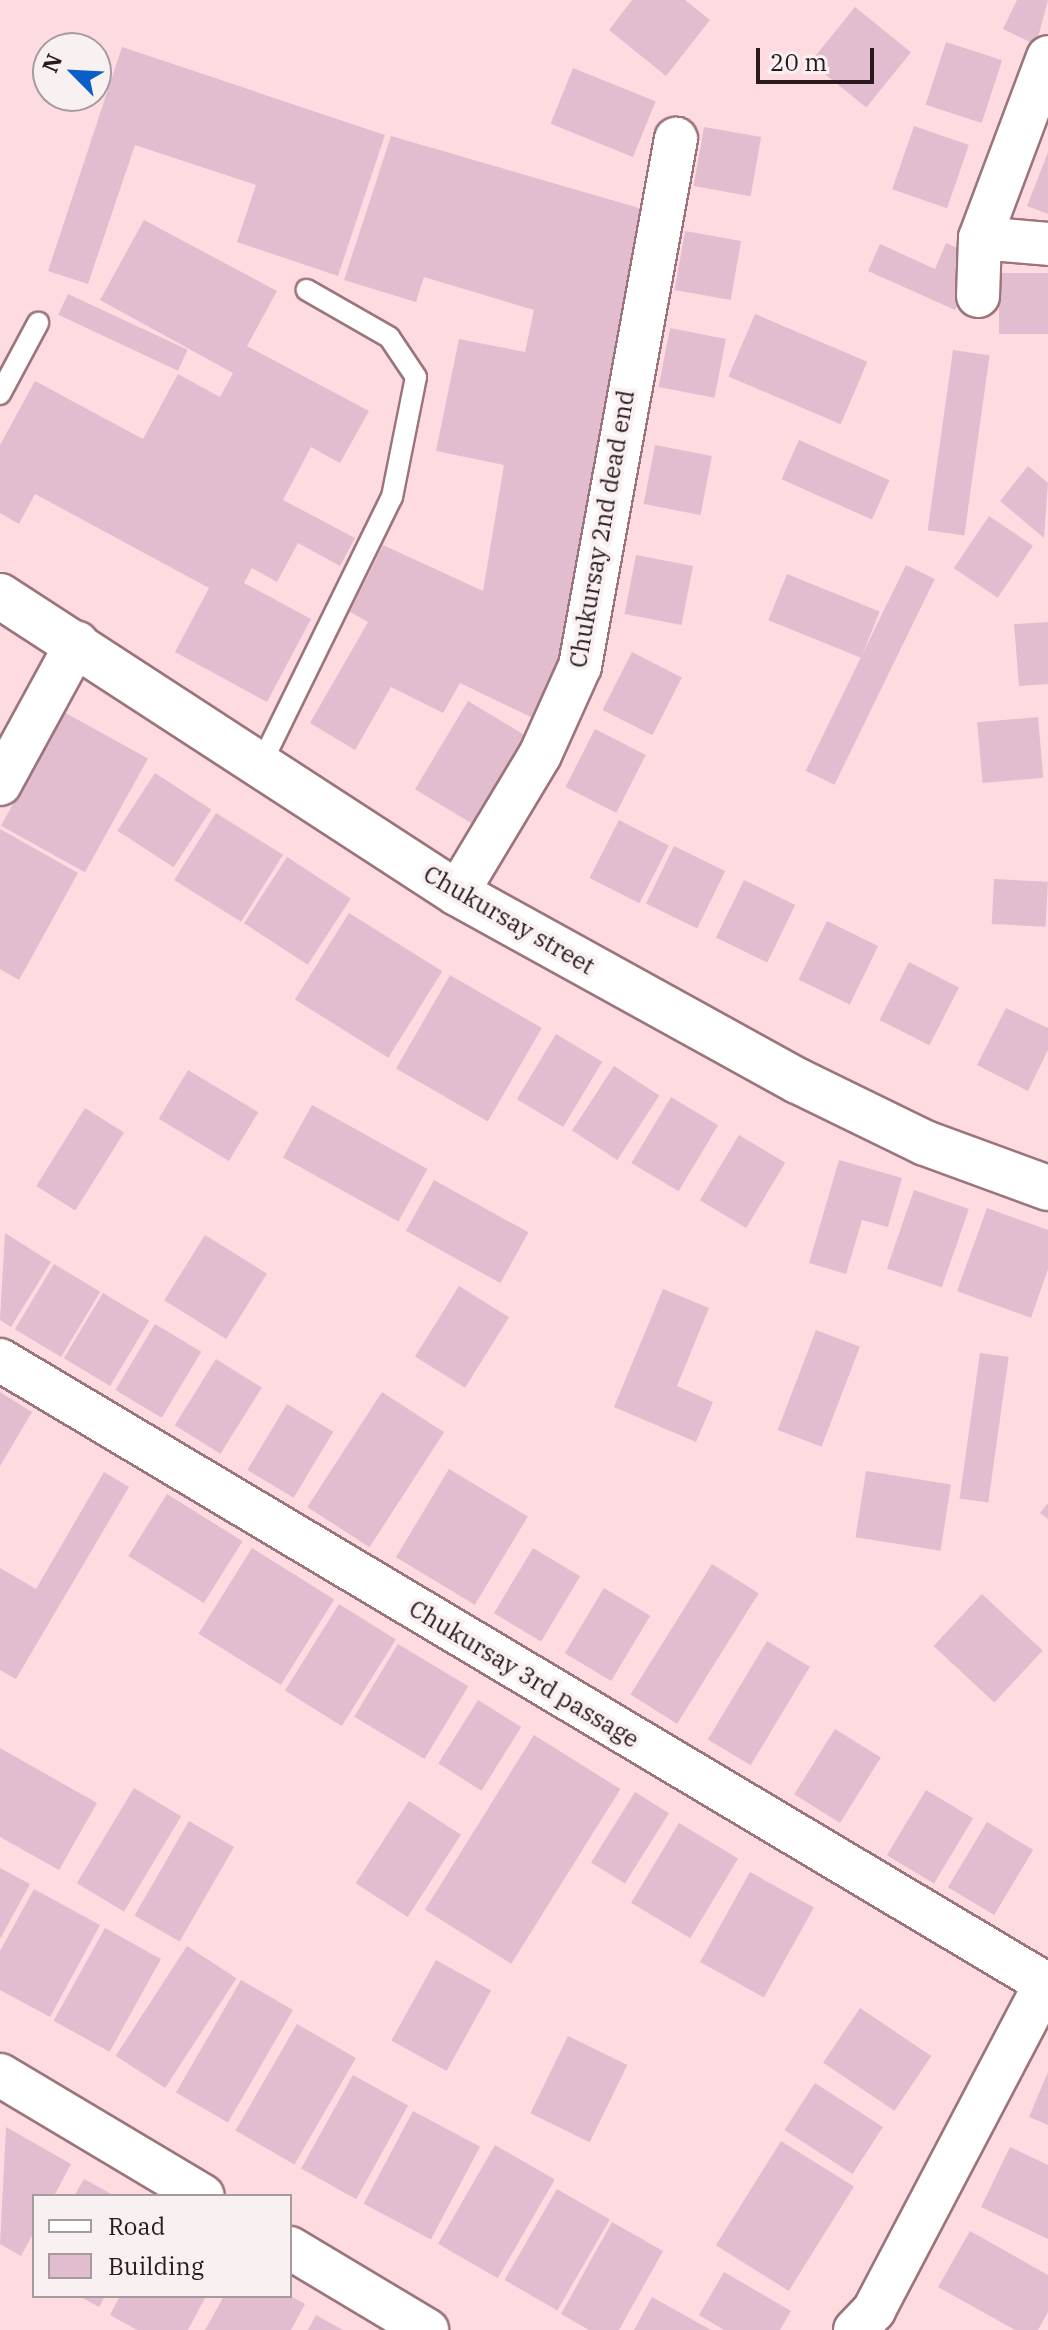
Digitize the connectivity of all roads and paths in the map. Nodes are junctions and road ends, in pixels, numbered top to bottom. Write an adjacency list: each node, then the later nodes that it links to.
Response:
1 (1048, 57): 3 (street)
2 (676, 139): 13 (street, Chukursay 2nd dead end)
3 (980, 238): 4 (street); 6 (street)
4 (1048, 244)
5 (307, 290): 11 (lane)
6 (978, 296)
7 (38, 323): 8 (lane)
8 (0, 394)
9 (0, 596): 10 (street, Chukursay street)
10 (77, 643): 11 (street, Chukursay street); 12 (street)
11 (261, 764): 13 (street, Chukursay street)
12 (0, 784)
13 (457, 893): 14 (street, Chukursay street)
14 (1048, 1188)
15 (0, 1360): 16 (street, Chukursay 3rd passage)
16 (1046, 1986): 21 (street)
17 (0, 2075): 18 (street)
18 (200, 2194)
19 (292, 2249): 20 (street)
20 (427, 2330)
21 (855, 2330)

